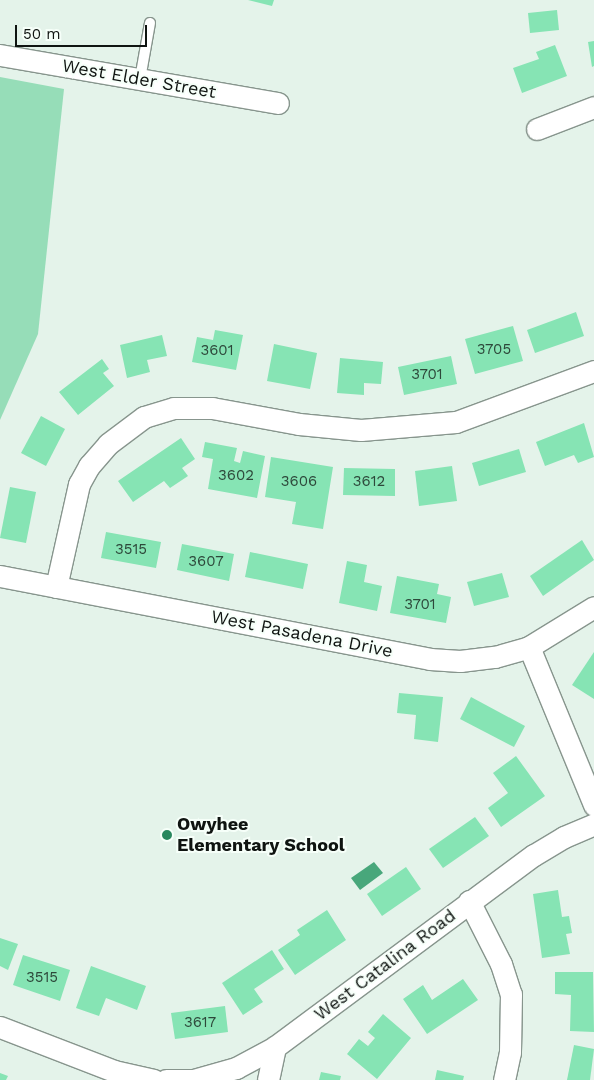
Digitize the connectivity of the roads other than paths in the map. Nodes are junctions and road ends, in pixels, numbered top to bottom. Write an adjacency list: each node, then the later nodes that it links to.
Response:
1 (150, 23): 3 (lane)
2 (0, 55): 3 (street, West Elder Street)
3 (140, 79): 4 (street, West Elder Street)
4 (278, 103)
5 (594, 107): 6 (street)
6 (538, 128)
7 (594, 371): 9 (street)
8 (0, 576): 9 (street, West Pasadena Drive)
9 (56, 587): 11 (street, West Pasadena Drive)
10 (594, 607): 11 (street, West Pasadena Drive)
11 (529, 647): 12 (street)
12 (594, 805)
13 (594, 824): 14 (street, West Catalina Road)
14 (469, 901): 16 (street, West Catalina Road); 20 (street)
15 (0, 1027): 17 (street)
16 (275, 1047): 18 (street, West Catalina Road); 19 (street)
17 (154, 1080)
18 (166, 1080)
19 (268, 1080)
20 (504, 1080)

